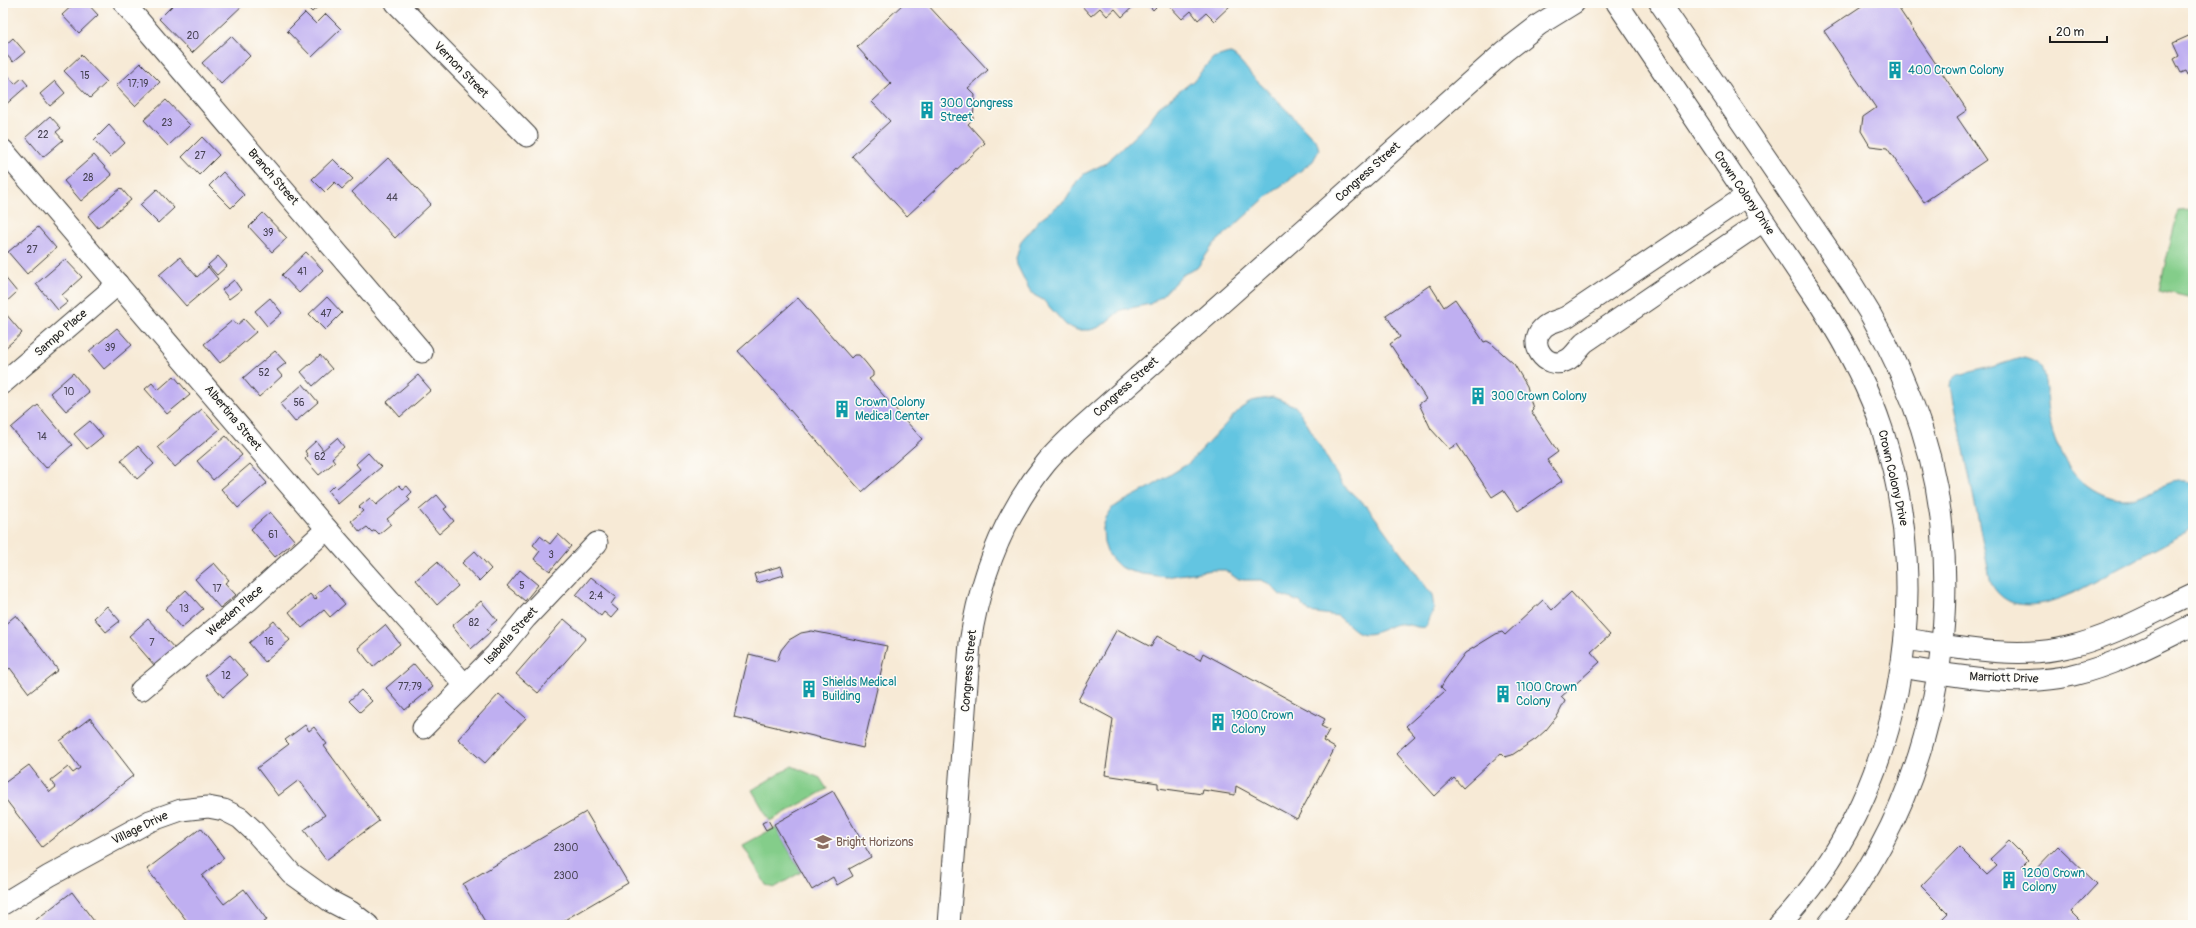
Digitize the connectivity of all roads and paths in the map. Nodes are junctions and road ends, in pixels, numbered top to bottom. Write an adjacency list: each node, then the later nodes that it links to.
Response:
1 (124, 3): 12 (street, Branch Street)
2 (396, 3): 6 (street, Vernon Street)
3 (1574, 3): 30 (street, Congress Street)
4 (1617, 3): 8 (street, Crown Colony Drive)
5 (1660, 3): 20 (street)
6 (527, 136)
7 (3, 150): 10 (street, Albertina Street)
8 (1746, 196): 9 (street, Crown Colony Drive); 11 (street)
9 (1763, 221): 13 (street); 19 (street, Crown Colony Drive)
10 (118, 284): 14 (street, Sampo Place); 15 (street, Albertina Street)
11 (1553, 322): 13 (street); 13 (street)
12 (422, 352)
13 (1575, 353)
14 (3, 383)
15 (327, 529): 23 (street, Albertina Street); 24 (street, Weeden Place)
16 (597, 543): 23 (street, Isabella Street)
17 (2193, 594): 20 (street)
18 (2193, 625): 22 (street, Marriott Drive)
19 (1905, 639): 20 (street); 21 (street, Crown Colony Drive)
20 (1942, 645): 22 (street)
21 (1901, 667): 22 (street, Marriott Drive); 31 (street, Crown Colony Drive)
22 (1939, 673): 32 (street)
23 (464, 684): 25 (street, Isabella Street)
24 (141, 690)
25 (423, 728)
26 (330, 901): 27 (street, Village Drive); 28 (street, Village Drive); 29 (street, Village Drive)
27 (3, 904)
28 (344, 925)
29 (368, 925)
30 (949, 925)
31 (1779, 925)
32 (1828, 925)

